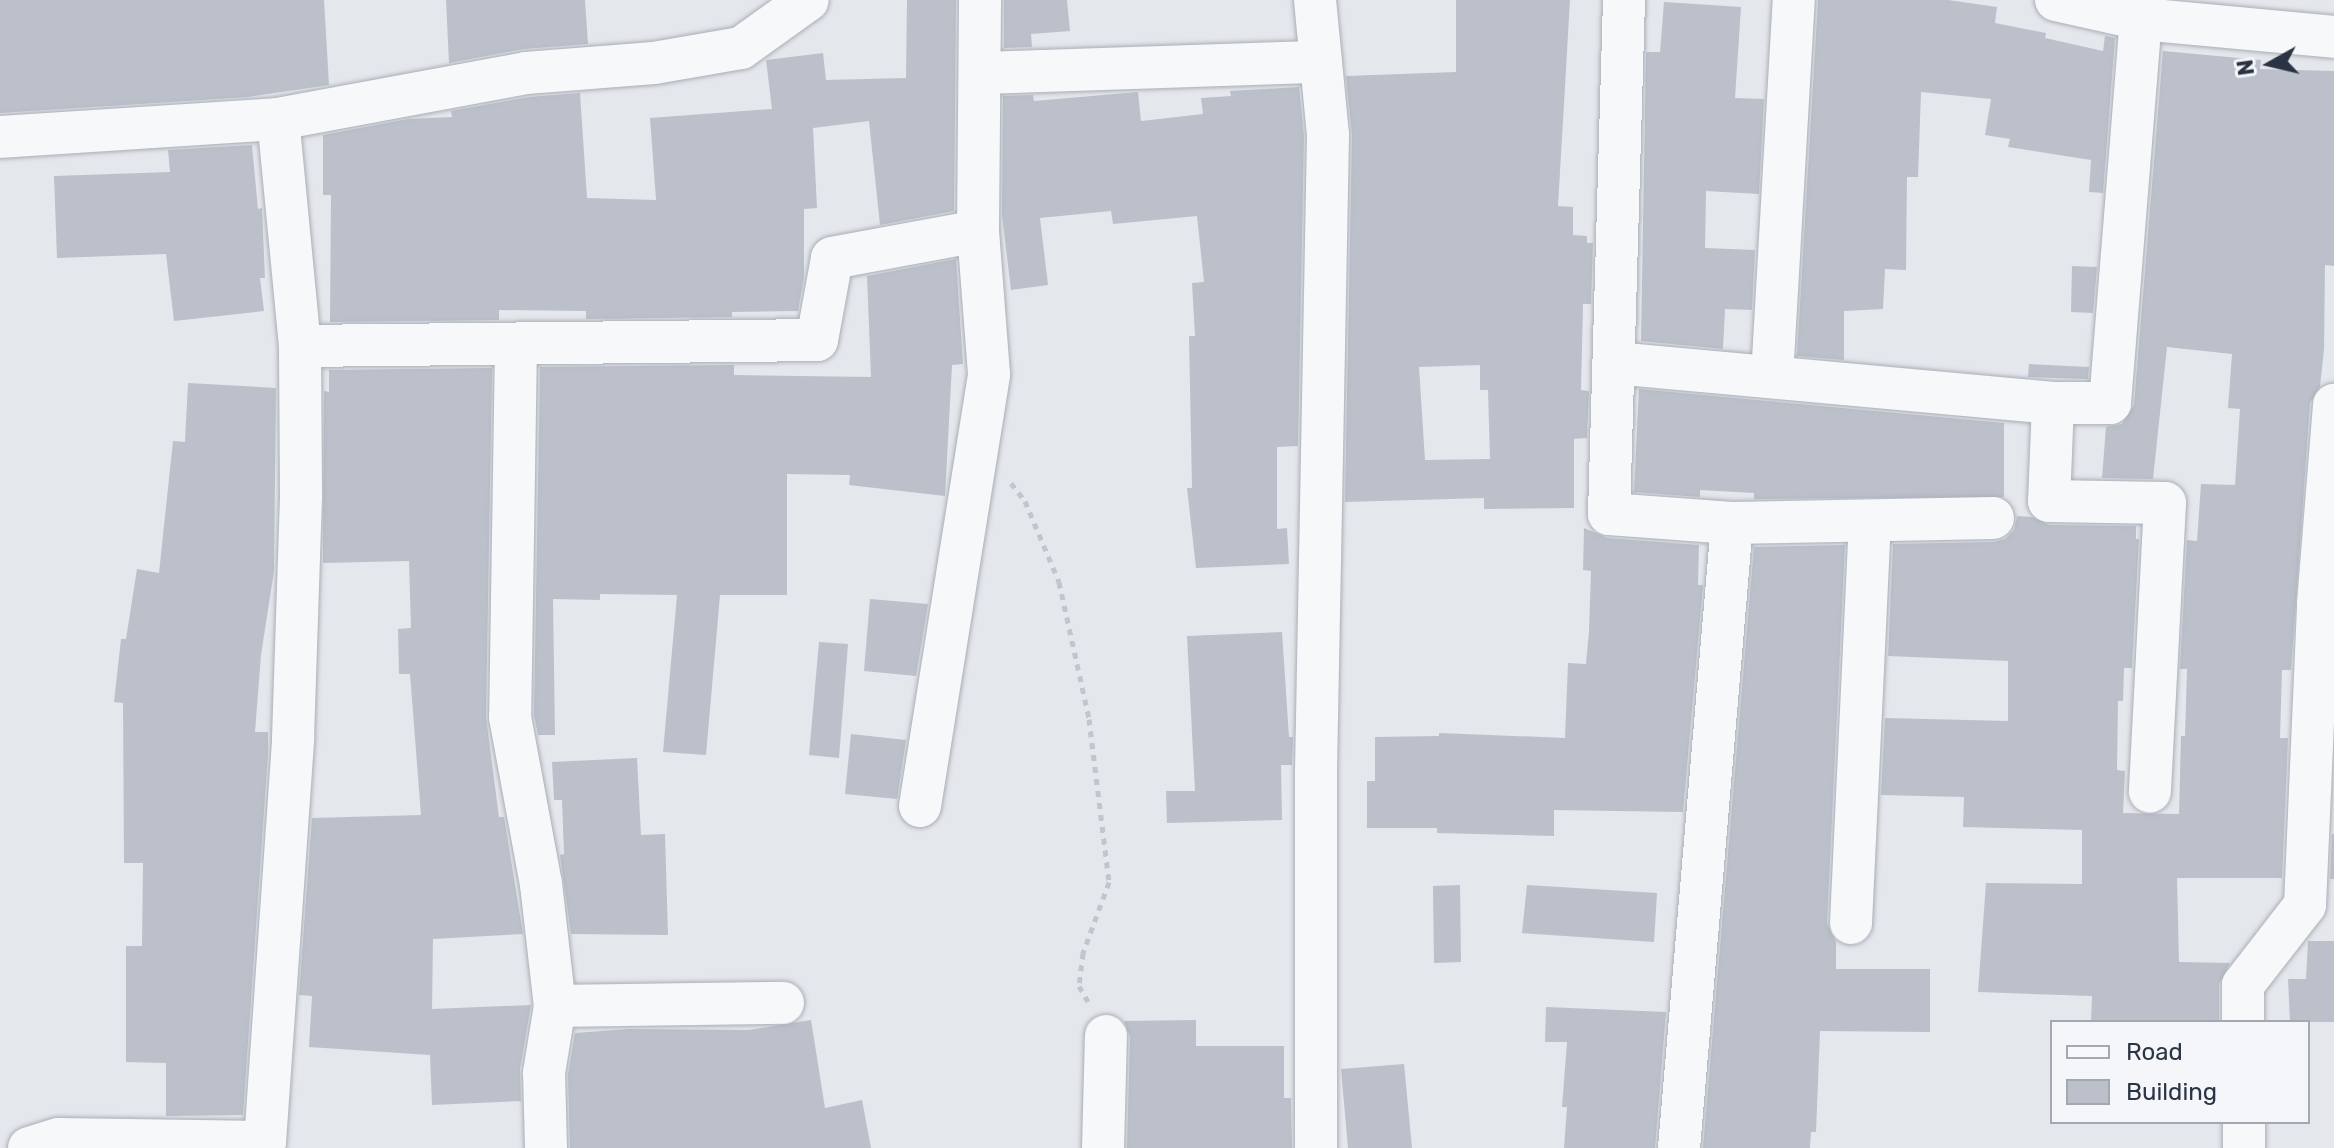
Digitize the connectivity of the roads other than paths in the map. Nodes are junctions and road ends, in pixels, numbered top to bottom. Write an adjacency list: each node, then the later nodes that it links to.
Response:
1 (808, 0): 11 (street)
2 (980, 0): 10 (street)
3 (1315, 0): 9 (street)
4 (1624, 0): 16 (street)
5 (1794, 0): 17 (street)
6 (2056, 0): 7 (street)
7 (2141, 19): 8 (street); 18 (street)
8 (2334, 37)
9 (1321, 62): 10 (street); 34 (street)
10 (981, 73): 13 (street)
11 (278, 119): 12 (street); 15 (street)
12 (0, 137)
13 (978, 231): 14 (street); 24 (street)
14 (516, 345): 15 (street); 27 (street)
15 (300, 346): 31 (street)
16 (1614, 363): 17 (street); 22 (street)
17 (1772, 377): 18 (street)
18 (2053, 403): 23 (street)
19 (2334, 405): 28 (street)
20 (1993, 518): 21 (street)
21 (1870, 522): 22 (street); 25 (street)
22 (1732, 523): 35 (street)
23 (2150, 792)
24 (920, 806)
25 (1851, 923)
26 (783, 1003): 27 (street)
27 (555, 1006): 32 (street)
28 (2243, 1020)
29 (1106, 1036): 33 (street)
30 (2244, 1124): 36 (street)
31 (29, 1148)
32 (546, 1148)
33 (1103, 1148)
34 (1316, 1148)
35 (1679, 1148)
36 (2244, 1148)

